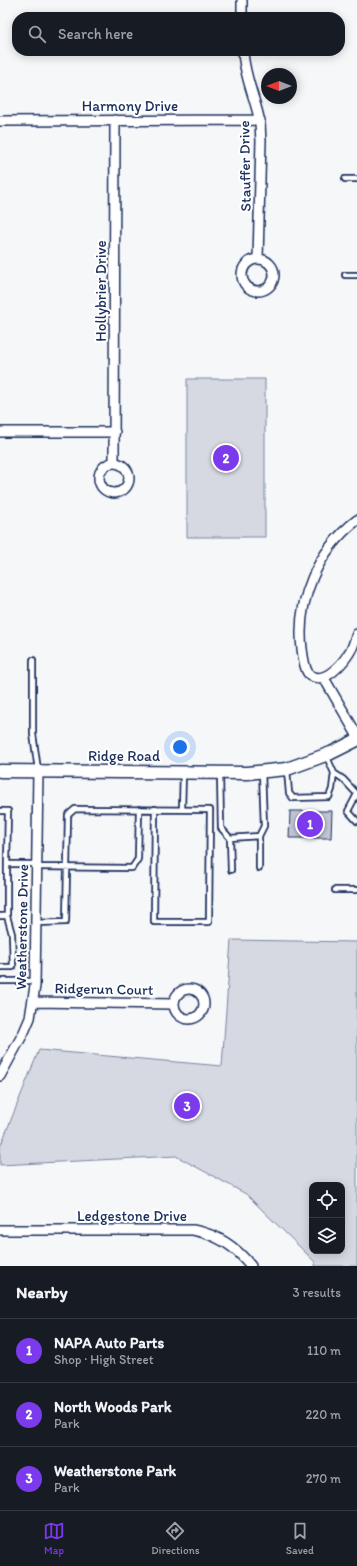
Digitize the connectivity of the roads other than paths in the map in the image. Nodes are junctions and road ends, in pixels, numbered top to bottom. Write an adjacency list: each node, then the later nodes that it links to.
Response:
1 (242, 0): 2 (street)
2 (242, 12)
3 (244, 56): 5 (street, Stauffer Drive)
4 (115, 120): 5 (street, Harmony Drive); 6 (street, Harmony Drive); 13 (street, Hollybrier Drive)
5 (260, 120): 9 (street, Stauffer Drive)
6 (0, 121)
7 (345, 179): 8 (lane)
8 (357, 179)
9 (258, 259)
10 (345, 275): 11 (lane)
11 (357, 275)
12 (0, 432): 13 (street)
13 (115, 432): 14 (street, Hollybrier Drive)
14 (114, 463)
15 (357, 520): 18 (street)
16 (357, 634): 18 (street)
17 (33, 660): 24 (lane)
18 (324, 678): 19 (street)
19 (357, 736)
20 (357, 740): 21 (main road, Ridge Road)
21 (326, 755): 22 (main road, Ridge Road); 28 (lane)
22 (287, 768): 26 (main road, Ridge Road); 28 (lane)
23 (0, 771): 24 (main road, Ridge Road)
24 (38, 771): 25 (main road, Ridge Road); 38 (street, Weatherstone Drive)
25 (183, 772): 27 (main road, Ridge Road); 32 (lane)
26 (262, 772): 27 (main road, Ridge Road); 35 (lane)
27 (220, 773): 36 (lane)
28 (334, 773): 29 (lane)
29 (357, 794): 34 (lane)
30 (140, 809): 31 (lane); 39 (lane); 39 (lane)
31 (155, 809): 32 (lane); 32 (lane)
32 (182, 810)
33 (0, 811): 37 (lane)
34 (357, 821)
35 (259, 836): 36 (lane); 40 (lane)
36 (230, 838): 41 (lane)
37 (7, 864): 38 (lane); 45 (lane)
38 (37, 865): 39 (lane); 46 (street, Weatherstone Drive)
39 (67, 867): 46 (lane)
40 (259, 868)
41 (231, 870)
42 (335, 890): 43 (lane)
43 (357, 890)
44 (0, 916): 45 (lane)
45 (6, 916): 47 (lane)
46 (36, 922): 49 (street, Weatherstone Drive)
47 (0, 967)
48 (0, 981): 49 (lane)
49 (35, 981): 50 (street, Weatherstone Drive)
50 (33, 1002): 51 (street, Ridgerun Court); 52 (street, Weatherstone Drive)
51 (174, 1004)
52 (0, 1076)
53 (0, 1230): 54 (street, Ledgestone Drive)
54 (252, 1266)

